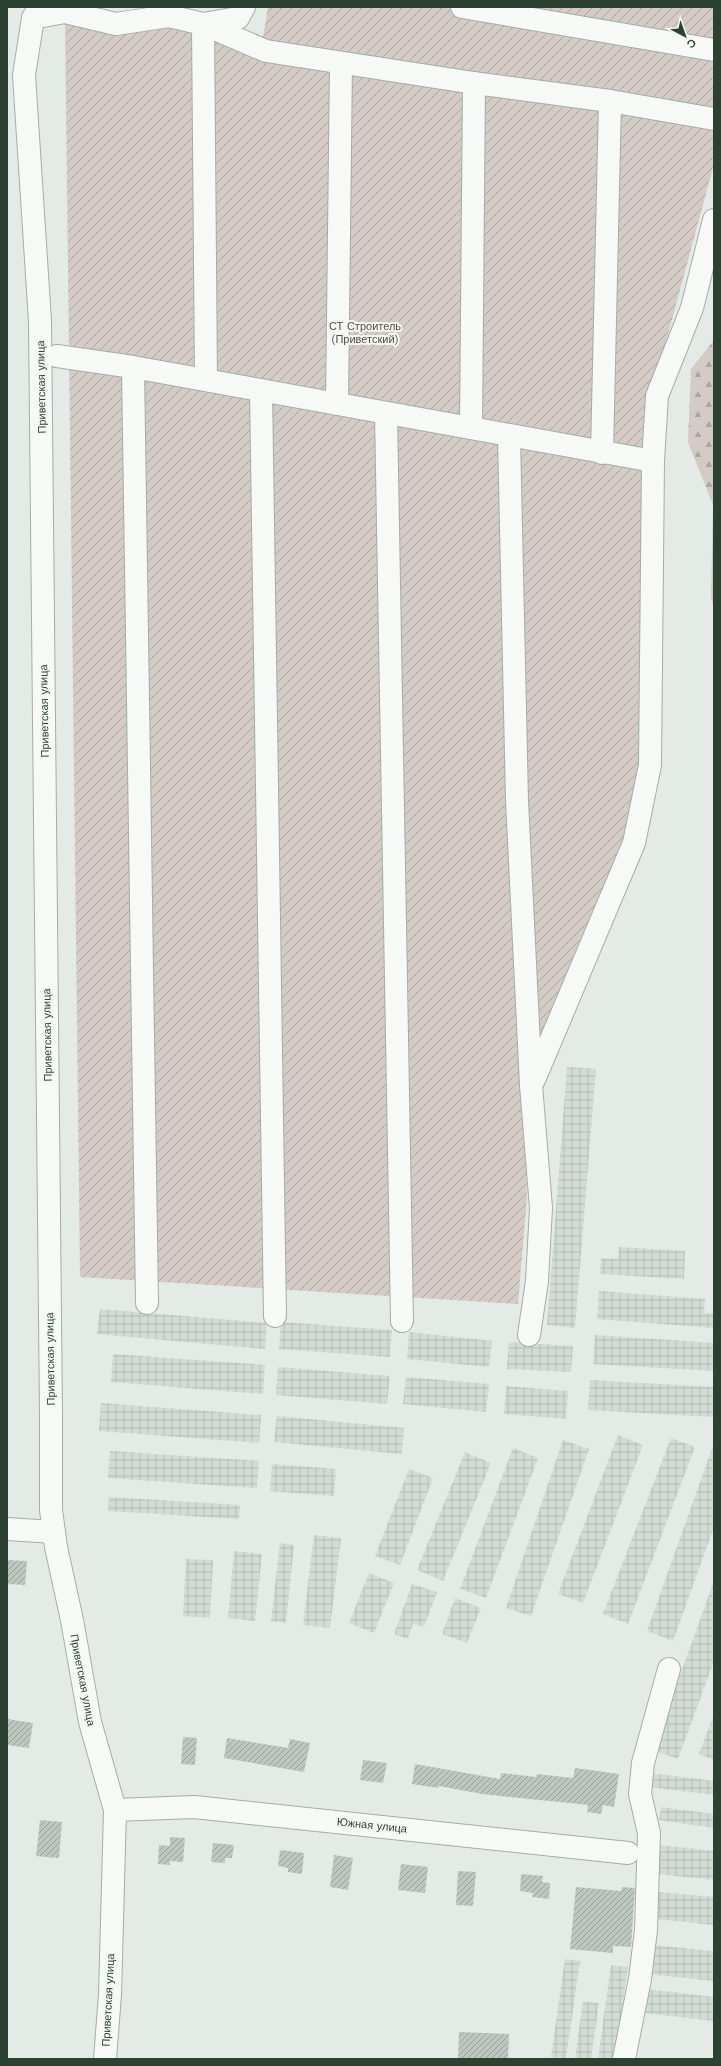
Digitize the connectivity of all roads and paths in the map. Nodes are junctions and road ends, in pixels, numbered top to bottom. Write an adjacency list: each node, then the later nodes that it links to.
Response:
1 (244, 7): 4 (street)
2 (462, 7): 5 (street)
3 (36, 12): 4 (street); 27 (street, Приветская улица)
4 (203, 24): 6 (street); 13 (street)
5 (714, 50)
6 (341, 63): 7 (street); 15 (street)
7 (474, 83): 8 (street); 17 (street)
8 (610, 101): 9 (street); 19 (street)
9 (714, 119)
10 (714, 220): 20 (street)
11 (58, 356): 12 (street)
12 (133, 367): 13 (street); 22 (street)
13 (206, 380): 14 (street)
14 (261, 390): 15 (street); 23 (street)
15 (338, 404): 16 (street)
16 (386, 413): 17 (street); 24 (street)
17 (471, 428): 18 (street)
18 (509, 436): 19 (street); 21 (street)
19 (602, 453): 20 (street)
20 (653, 461): 21 (street)
21 (532, 1085): 25 (street)
22 (147, 1303)
23 (275, 1316)
24 (402, 1321)
25 (529, 1335)
26 (7, 1529): 27 (street)
27 (54, 1532): 29 (street, Приветская улица)
28 (669, 1669): 32 (street)
29 (115, 1810): 30 (street, Южная улица); 31 (street, Приветская улица)
30 (628, 1853)
31 (105, 2059)
32 (624, 2059)

